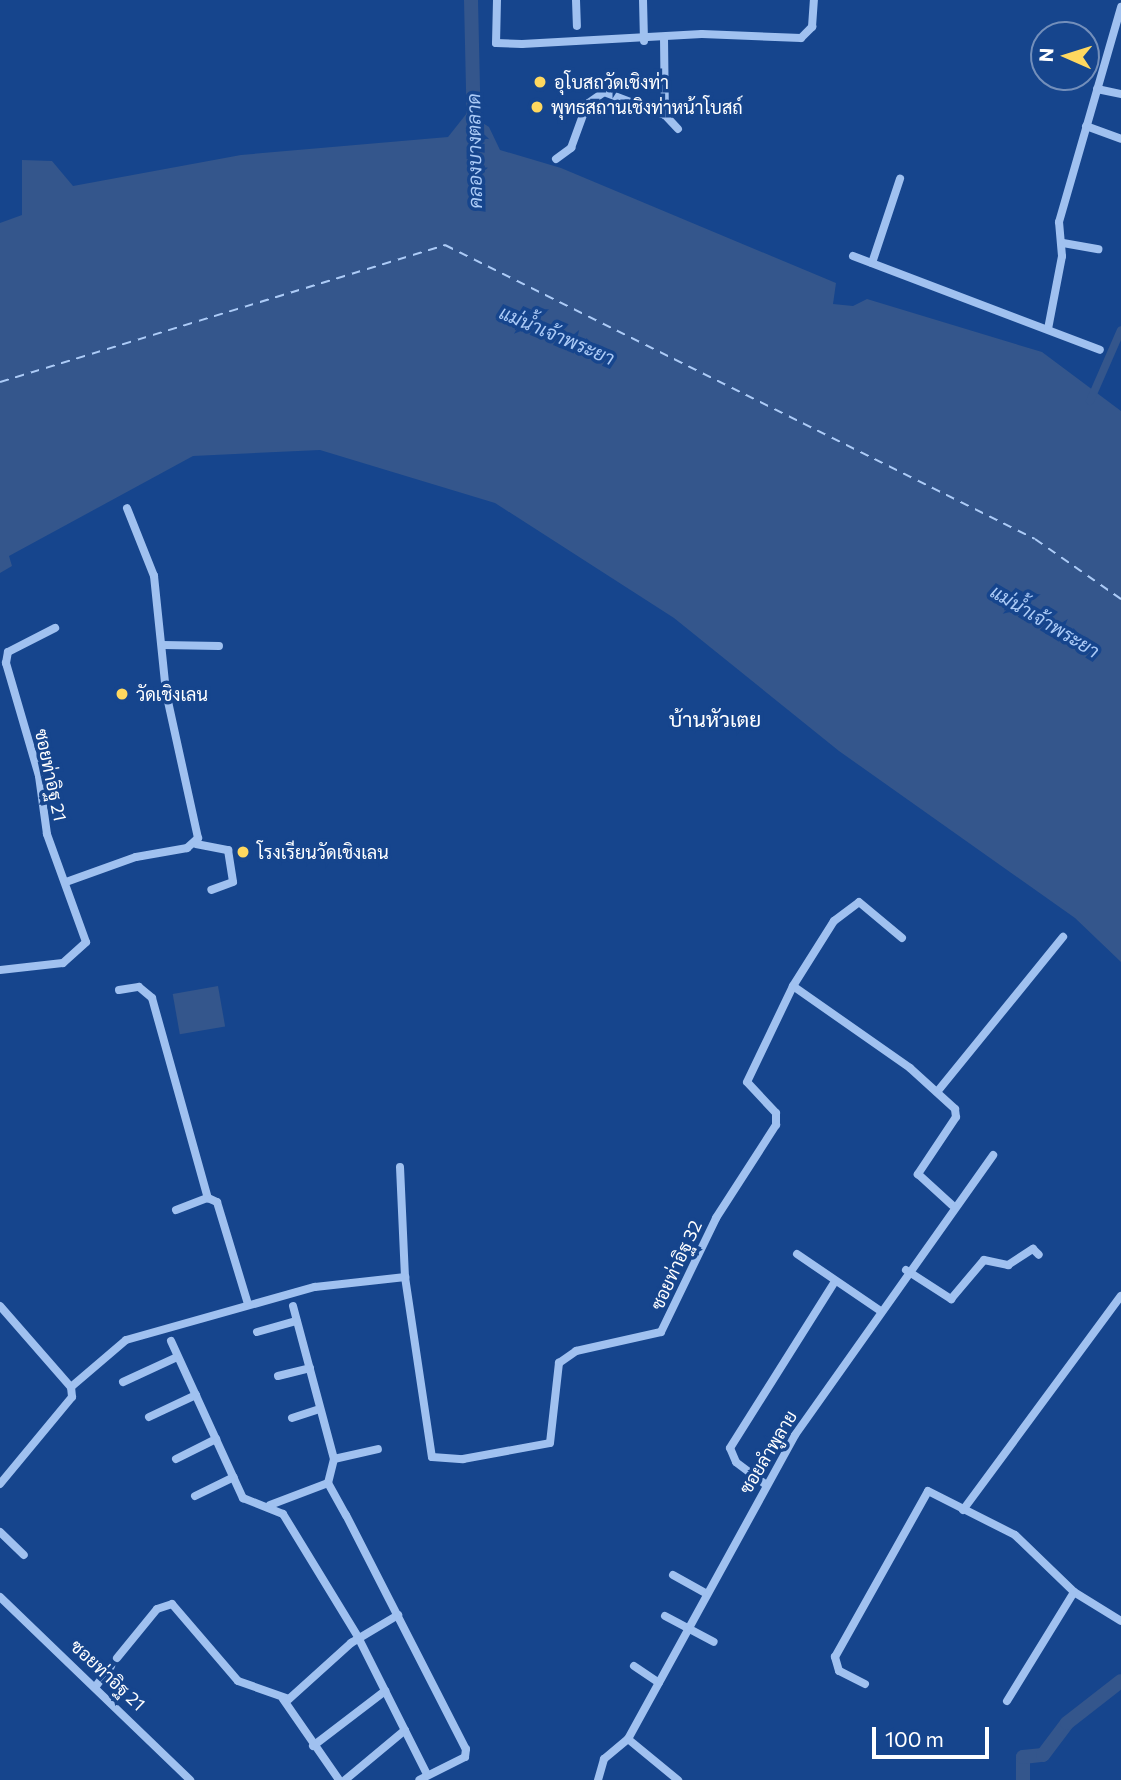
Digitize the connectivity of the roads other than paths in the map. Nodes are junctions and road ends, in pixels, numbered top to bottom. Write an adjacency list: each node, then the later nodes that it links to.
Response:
1 (497, 0): 9 (street)
2 (576, 0): 7 (street)
3 (643, 0): 9 (street)
4 (814, 0): 8 (street)
5 (1121, 6): 6 (street)
6 (1119, 23): 10 (street)
7 (577, 26)
8 (664, 38): 9 (street); 14 (street)
9 (644, 41)
10 (1100, 80)
11 (1100, 90): 13 (street)
12 (1096, 91): 15 (street)
13 (1121, 94)
14 (665, 115): 16 (street); 18 (street)
15 (1086, 126): 17 (street); 20 (street)
16 (678, 129)
17 (1121, 139)
18 (556, 159)
19 (900, 178): 23 (street)
20 (1063, 243): 21 (street); 24 (street)
21 (1098, 249)
22 (853, 256): 23 (street)
23 (872, 263): 24 (street)
24 (1048, 329): 25 (street)
25 (1100, 350)
26 (127, 508): 28 (street)
27 (55, 628): 31 (street, ซอยท่าอิฐ 21)
28 (163, 645): 29 (street); 30 (street)
29 (219, 646)
30 (196, 844): 31 (street); 32 (street)
31 (66, 882): 35 (street, ซอยท่าอิฐ 21)
32 (211, 890)
33 (1063, 937): 38 (street)
34 (902, 938): 36 (street, ซอยท่าอิฐ 32)
35 (0, 970)
36 (793, 986): 38 (street); 47 (street, ซอยท่าอิฐ 32)
37 (119, 990): 41 (street)
38 (937, 1093): 42 (street)
39 (993, 1155): 42 (street, ซอยลำพูลาย)
40 (400, 1167): 47 (street)
41 (208, 1198): 43 (street); 50 (street)
42 (953, 1205): 46 (street, ซอยลำพูลาย)
43 (176, 1210)
44 (797, 1254): 48 (street)
45 (1039, 1255): 46 (street)
46 (906, 1270): 53 (street, ซอยลำพูลาย)
47 (405, 1277): 50 (street)
48 (835, 1281): 53 (street); 72 (street)
49 (1121, 1296): 76 (street)
50 (248, 1304): 61 (street)
51 (0, 1306): 61 (street)
52 (293, 1307): 54 (street)
53 (879, 1310): 72 (street, ซอยลำพูลาย)
54 (296, 1321): 55 (street); 58 (street)
55 (257, 1332)
56 (171, 1341): 57 (street)
57 (177, 1357): 60 (street); 62 (street)
58 (310, 1368): 59 (street); 63 (street)
59 (278, 1376)
60 (123, 1382)
61 (71, 1387): 73 (street)
62 (196, 1395): 64 (street); 66 (street)
63 (320, 1409): 65 (street); 68 (street)
64 (149, 1417)
65 (292, 1418)
66 (216, 1439): 69 (street); 70 (street)
67 (378, 1449): 68 (street)
68 (334, 1459): 71 (street)
69 (176, 1460)
70 (234, 1477): 74 (street); 75 (street)
71 (328, 1483): 75 (street); 83 (street)
72 (765, 1484): 81 (street, ซอยลำพูลาย)
73 (0, 1485)
74 (195, 1496)
75 (270, 1506): 87 (street)
76 (962, 1510): 80 (street); 93 (street)
77 (0, 1532): 78 (street)
78 (24, 1555)
79 (673, 1575): 81 (street)
80 (1074, 1592): 85 (street); 97 (street)
81 (707, 1594): 86 (street, ซอยลำพูลาย)
82 (0, 1597): 94 (street, ซอยท่าอิฐ 21)
83 (398, 1615): 87 (street); 101 (street)
84 (665, 1616): 86 (street)
85 (1121, 1621)
86 (689, 1628): 88 (street); 92 (street, ซอยลำพูลาย)
87 (358, 1637): 95 (street); 96 (street)
88 (714, 1642)
89 (117, 1658): 96 (street)
90 (111, 1666): 94 (street)
91 (634, 1666): 92 (street)
92 (659, 1683): 99 (street, ซอยลำพูลาย)
93 (865, 1685)
94 (96, 1686): 102 (street, ซอยท่าอิฐ 21)
95 (385, 1691): 98 (street); 100 (street)
96 (283, 1699): 100 (street)
97 (1007, 1701)
98 (405, 1730): 101 (street); 104 (street)
99 (628, 1739): 105 (street, ซอยลำพูลาย); 106 (street)
100 (313, 1746): 103 (street)
101 (423, 1777)
102 (190, 1780)
103 (339, 1780)
104 (345, 1780)
105 (598, 1780)
106 (678, 1780)

